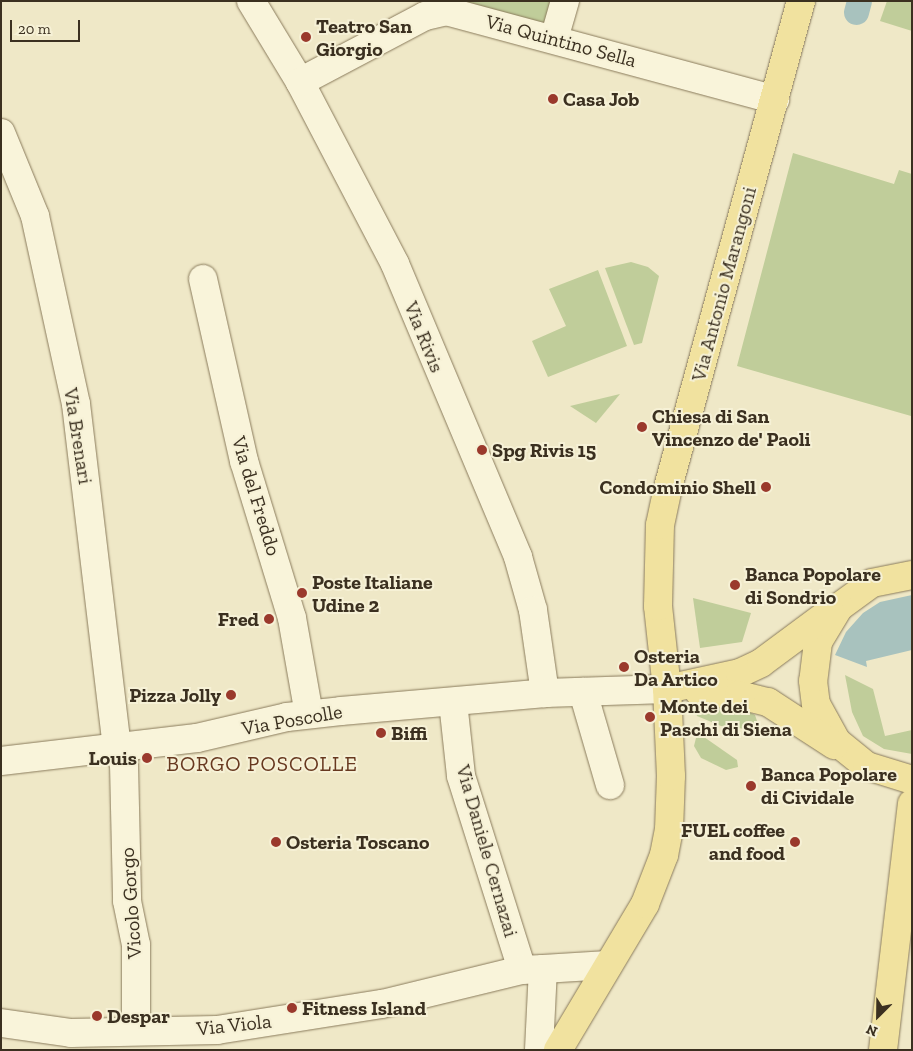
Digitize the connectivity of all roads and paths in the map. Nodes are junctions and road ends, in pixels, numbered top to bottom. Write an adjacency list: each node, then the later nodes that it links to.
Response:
1 (251, 1): 6 (street, Via Rivis)
2 (564, 1): 5 (street)
3 (801, 1): 7 (main road, Via Antonio Marangoni)
4 (421, 9): 5 (street, Via Quintino Sella); 6 (street, Via Quintino Sella)
5 (554, 39): 7 (street, Via Quintino Sella)
6 (300, 82): 14 (street, Via Rivis)
7 (775, 100): 12 (main road, Via Antonio Marangoni)
8 (1, 133): 17 (street, Via Brenari)
9 (203, 279): 16 (street, Via del Freddo)
10 (912, 575): 11 (main road)
11 (853, 594): 12 (main road); 18 (main road)
12 (667, 689): 13 (street, Via Poscolle); 18 (main road); 23 (main road, Via Antonio Marangoni)
13 (583, 692): 14 (street, Via Poscolle); 21 (street)
14 (545, 693): 15 (street, Via Poscolle)
15 (453, 702): 16 (street, Via Poscolle); 24 (street, Via Daniele Cernazai)
16 (308, 714): 17 (street, Via Poscolle)
17 (117, 747): 19 (street, Via Poscolle); 26 (street, Vicolo Gorgo)
18 (854, 758): 20 (main road)
19 (1, 761)
20 (912, 780)
21 (610, 785)
22 (912, 804): 31 (main road)
23 (608, 965): 24 (street, Via Viola); 30 (main road, Via Antonio Marangoni)
24 (533, 970): 26 (street, Via Viola); 29 (street)
25 (1, 1023): 27 (street, Via Viola)
26 (136, 1031): 28 (street, Via Viola)
27 (50, 1040): 28 (street, Via Viola)
28 (100, 1042)
29 (539, 1050)
30 (558, 1050)
31 (883, 1050)

